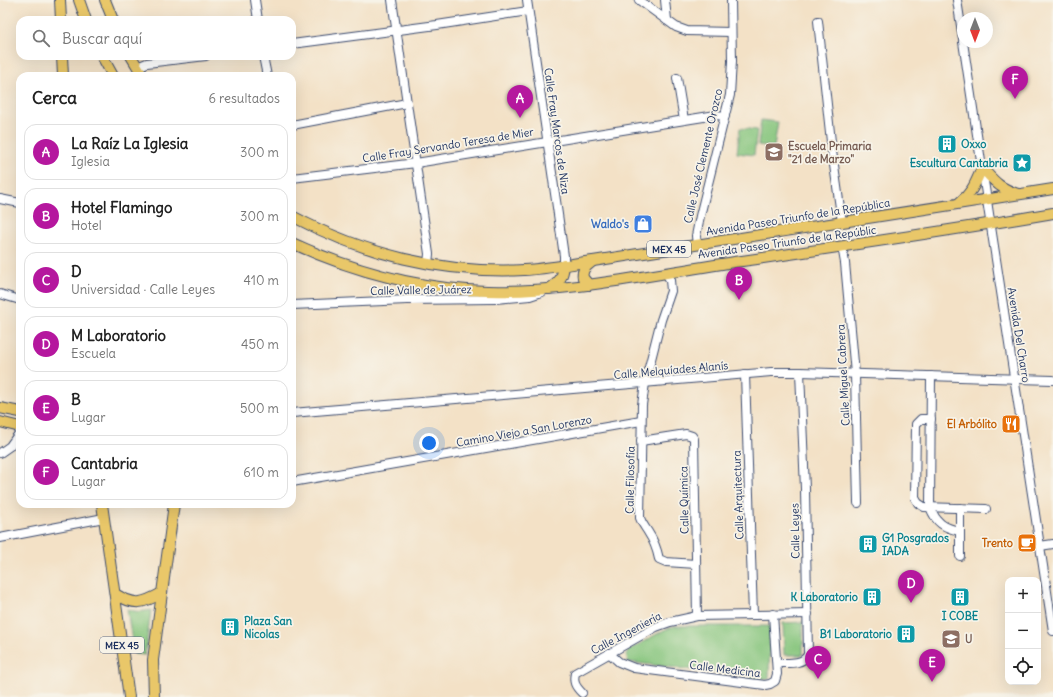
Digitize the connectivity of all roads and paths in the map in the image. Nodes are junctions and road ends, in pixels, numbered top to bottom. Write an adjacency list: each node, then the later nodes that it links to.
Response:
1 (60, 0): 13 (main road)
2 (79, 0): 14 (main road)
3 (105, 0): 15 (main road)
4 (255, 0): 16 (street)
5 (392, 0): 19 (street)
6 (527, 0): 11 (street, Calle Fray Marcos de Niza)
7 (639, 0): 17 (street)
8 (665, 0): 17 (street)
9 (731, 0): 20 (street, Calle José Clemente Orozco)
10 (957, 0): 12 (street, Avenida Del Charro)
11 (528, 11): 19 (street); 38 (street, Calle Fray Marcos de Niza)
12 (959, 12)
13 (61, 16)
14 (85, 16)
15 (111, 16)
16 (257, 16)
17 (666, 20): 20 (street)
18 (818, 21): 50 (street)
19 (396, 30): 21 (street); 34 (street)
20 (731, 32): 35 (street, Calle José Clemente Orozco)
21 (296, 43)
22 (964, 48): 40 (street, Avenida Del Charro)
23 (62, 60): 29 (main road)
24 (104, 60): 30 (main road)
25 (133, 60): 28 (main road)
26 (172, 60): 28 (street)
27 (264, 60): 32 (street)
28 (137, 67): 31 (main road)
29 (63, 72)
30 (110, 72)
31 (140, 72)
32 (266, 72)
33 (677, 78): 36 (street)
34 (407, 103): 37 (street); 39 (street)
35 (725, 116): 36 (street, Calle Fray Servando Teresa de Mier); 53 (street, Calle José Clemente Orozco)
36 (684, 120): 38 (street, Calle Fray Servando Teresa de Mier)
37 (296, 124)
38 (548, 141): 39 (street, Calle Fray Servando Teresa de Mier); 57 (street, Calle Fray Marcos de Niza)
39 (416, 163): 41 (street, Calle Fray Servando Teresa de Mier); 56 (street)
40 (982, 168): 43 (main road); 45 (street, Avenida Del Charro); 47 (main road)
41 (296, 178)
42 (1053, 189): 43 (main road, Avenida Paseo Triunfo de la República / MEX 45)
43 (1020, 194): 45 (main road, Avenida Paseo Triunfo de la República / MEX 45)
44 (0, 199): 46 (street)
45 (987, 199): 47 (main road, Avenida Paseo Triunfo de la República / MEX 45); 51 (street, Avenida Del Charro)
46 (16, 202)
47 (957, 204): 50 (main road, Avenida Paseo Triunfo de la República / MEX 45)
48 (1053, 213): 51 (main road, Avenida Paseo Triunfo de la Repúblic / MEX 45)
49 (296, 218): 56 (main road, Avenida Paseo Triunfo de la República / MEX 45)
50 (842, 222): 53 (main road, Avenida Paseo Triunfo de la República / MEX 45)
51 (991, 224): 54 (main road, Avenida Paseo Triunfo de la Repúblic / MEX 45); 68 (street, Avenida Del Charro)
52 (296, 245): 60 (main road, Avenida Paseo Triunfo de la Repúblic / MEX 45)
53 (697, 245): 55 (main road, Avenida Paseo Triunfo de la República / MEX 45)
54 (842, 246): 58 (main road, Avenida Paseo Triunfo de la Repúblic / MEX 45); 66 (street, Calle Miguel Cabrera)
55 (593, 261): 57 (main road, Avenida Paseo Triunfo de la República / MEX 45); 59 (main road)
56 (428, 264): 57 (main road, Avenida Paseo Triunfo de la República / MEX 45)
57 (564, 265): 60 (main road)
58 (666, 273): 59 (main road, Avenida Paseo Triunfo de la Repúblic / MEX 45); 70 (street)
59 (589, 285): 60 (main road, Avenida Paseo Triunfo de la Repúblic / MEX 45)
60 (549, 289): 63 (street, Calle Valle de Juárez)
61 (0, 294): 62 (street)
62 (16, 299)
63 (296, 305)
64 (800, 372): 65 (street, Calle Melquíades Alanís); 66 (street, Calle Melquíades Alanís); 98 (street, Calle Leyes)
65 (745, 374): 70 (street, Calle Melquíades Alanís); 100 (street, Calle Arquitectura)
66 (856, 374): 67 (street, Calle Melquíades Alanís); 82 (street, Calle Miguel Cabrera)
67 (931, 376): 68 (street, Calle Melquíades Alanís); 74 (street)
68 (1014, 378): 69 (street, Calle Melquíades Alanís); 92 (street, Avenida Del Charro)
69 (1053, 380)
70 (645, 383): 73 (street, Calle Melquíades Alanís); 75 (street, Calle Filosofía)
71 (0, 408): 72 (main road)
72 (16, 411)
73 (296, 413)
74 (931, 419): 83 (street); 83 (street)
75 (641, 421): 79 (street, Calle Filosofía); 81 (street, Camino Viejo a San Lorenzo)
76 (0, 422): 77 (main road)
77 (16, 426)
78 (16, 438): 80 (street)
79 (641, 441): 94 (street, Calle Filosofía); 94 (street, Calle Química)
80 (0, 453)
81 (296, 481)
82 (858, 503)
83 (930, 507): 86 (street); 89 (street)
84 (103, 508): 88 (main road, MEX 45)
85 (173, 508): 95 (main road, MEX 45)
86 (960, 508): 87 (street); 89 (street)
87 (986, 510)
88 (104, 518): 90 (street); 96 (main road, MEX 45)
89 (960, 531): 93 (street)
90 (0, 538)
91 (1053, 544): 92 (street)
92 (1040, 546): 99 (street, Avenida Del Charro)
93 (960, 556)
94 (696, 564): 101 (street, Calle Química)
95 (162, 593): 96 (main road); 107 (main road, MEX 45)
96 (115, 594): 106 (main road, MEX 45)
97 (774, 614): 98 (street, Calle Ingeniería); 100 (street, Calle Ingeniería); 104 (street, Calle Medicina)
98 (808, 614): 104 (street, Calle Leyes)
99 (1052, 614): 102 (street, Avenida Del Charro)
100 (753, 615): 101 (street, Calle Ingeniería)
101 (696, 616): 103 (street, Calle Ingeniería)
102 (1053, 631)
103 (609, 653): 104 (street, Calle Medicina); 105 (street, Calle Ingeniería)
104 (777, 663)
105 (582, 693)
106 (129, 697)
107 (154, 697)

